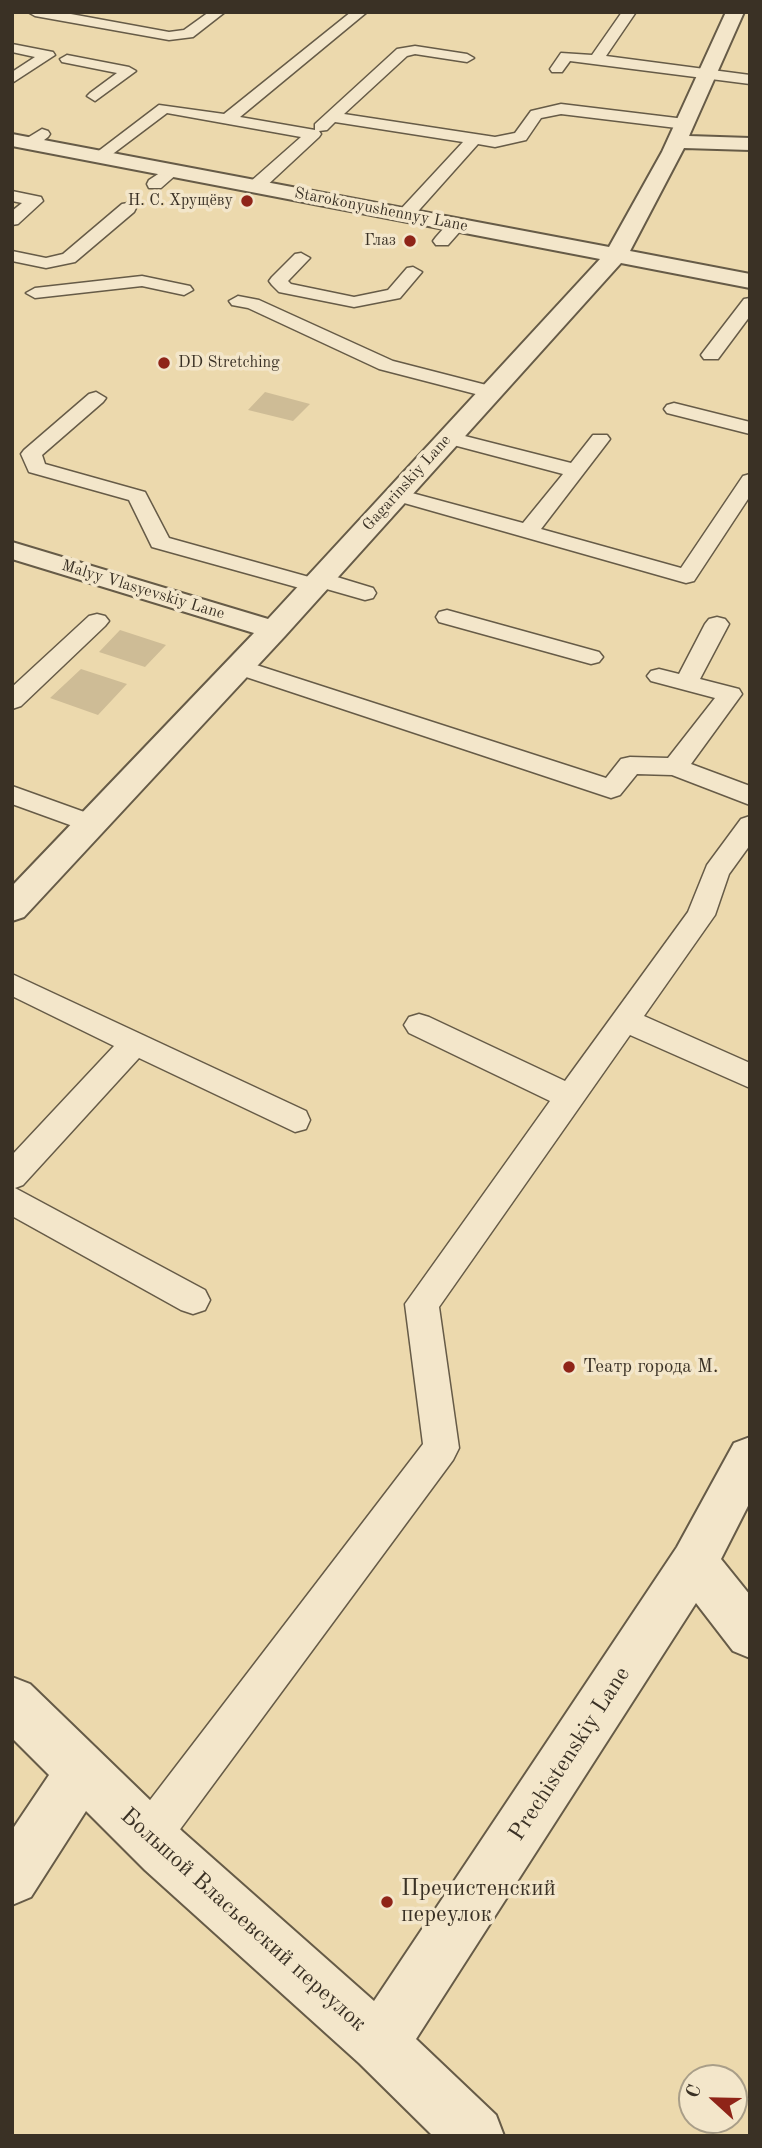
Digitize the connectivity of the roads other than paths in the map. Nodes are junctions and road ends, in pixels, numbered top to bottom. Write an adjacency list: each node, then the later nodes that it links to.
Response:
1 (35, 12): 2 (lane)
2 (218, 12)
3 (360, 12): 16 (lane)
4 (629, 12): 9 (lane)
5 (727, 13): 11 (street, Gagarinskiy Lane)
6 (12, 48): 12 (lane)
7 (467, 58): 15 (lane)
8 (68, 59): 14 (lane)
9 (596, 60): 10 (lane); 11 (lane)
10 (557, 69)
11 (708, 75): 13 (lane); 17 (street, Gagarinskiy Lane)
12 (12, 79)
13 (750, 79)
14 (95, 96)
15 (332, 117): 18 (lane); 20 (lane)
16 (227, 119): 18 (lane); 22 (lane)
17 (681, 133): 20 (lane); 21 (street); 30 (street, Gagarinskiy Lane)
18 (313, 134): 23 (lane)
19 (28, 139): 22 (street, Starokonyushennyy Lane)
20 (474, 139): 26 (lane)
21 (750, 144)
22 (100, 156): 23 (street, Starokonyushennyy Lane)
23 (256, 186): 26 (street, Starokonyushennyy Lane)
24 (12, 197): 27 (lane)
25 (128, 208): 31 (lane)
26 (406, 215): 28 (street, Starokonyushennyy Lane)
27 (12, 220)
28 (457, 224): 29 (lane); 30 (street, Starokonyushennyy Lane)
29 (442, 242)
30 (617, 254): 34 (street, Starokonyushennyy Lane); 40 (street, Gagarinskiy Lane)
31 (12, 256)
32 (301, 258): 33 (lane)
33 (414, 272)
34 (750, 281)
35 (184, 290): 36 (lane)
36 (35, 293)
37 (238, 301): 40 (lane)
38 (750, 303): 39 (lane)
39 (710, 355)
40 (491, 392): 44 (street, Gagarinskiy Lane)
41 (96, 398): 51 (lane)
42 (674, 409): 43 (lane)
43 (750, 428)
44 (449, 438): 46 (lane); 48 (street, Gagarinskiy Lane)
45 (600, 439): 46 (lane)
46 (576, 471): 49 (lane)
47 (750, 480): 49 (lane)
48 (397, 495): 49 (lane); 51 (street, Gagarinskiy Lane)
49 (528, 531)
50 (12, 550): 56 (street, Malyy Vlasyevskiy Lane)
51 (317, 582): 52 (lane); 56 (street, Gagarinskiy Lane)
52 (365, 593)
53 (447, 617): 57 (lane)
54 (97, 621): 61 (lane)
55 (717, 624): 60 (lane)
56 (274, 629): 58 (street, Gagarinskiy Lane)
57 (591, 657)
58 (239, 667): 62 (lane); 65 (street, Gagarinskiy Lane)
59 (659, 676): 60 (lane)
60 (686, 683): 62 (lane)
61 (12, 701)
62 (675, 767): 64 (lane)
63 (12, 794): 65 (lane)
64 (750, 796)
65 (92, 824): 67 (street, Gagarinskiy Lane)
66 (750, 825): 69 (lane)
67 (12, 908)
68 (12, 984): 71 (lane)
69 (625, 1020): 72 (lane); 73 (lane)
70 (419, 1025): 73 (lane)
71 (135, 1043): 74 (lane); 75 (lane)
72 (750, 1076)
73 (570, 1097): 83 (lane)
74 (295, 1121)
75 (12, 1176)
76 (12, 1199): 77 (lane)
77 (193, 1300)
78 (750, 1458): 79 (street, Prechistenskiy Lane)
79 (694, 1563): 80 (street); 85 (street, Prechistenskiy Lane)
80 (750, 1634)
81 (12, 1702): 82 (street, Большой Власьевский переулок)
82 (82, 1771): 83 (street, Большой Власьевский переулок); 84 (street)
83 (149, 1836): 85 (street, Большой Власьевский переулок)
84 (12, 1878)
85 (379, 2043): 86 (street, Большой Власьевский переулок)
86 (475, 2136)

